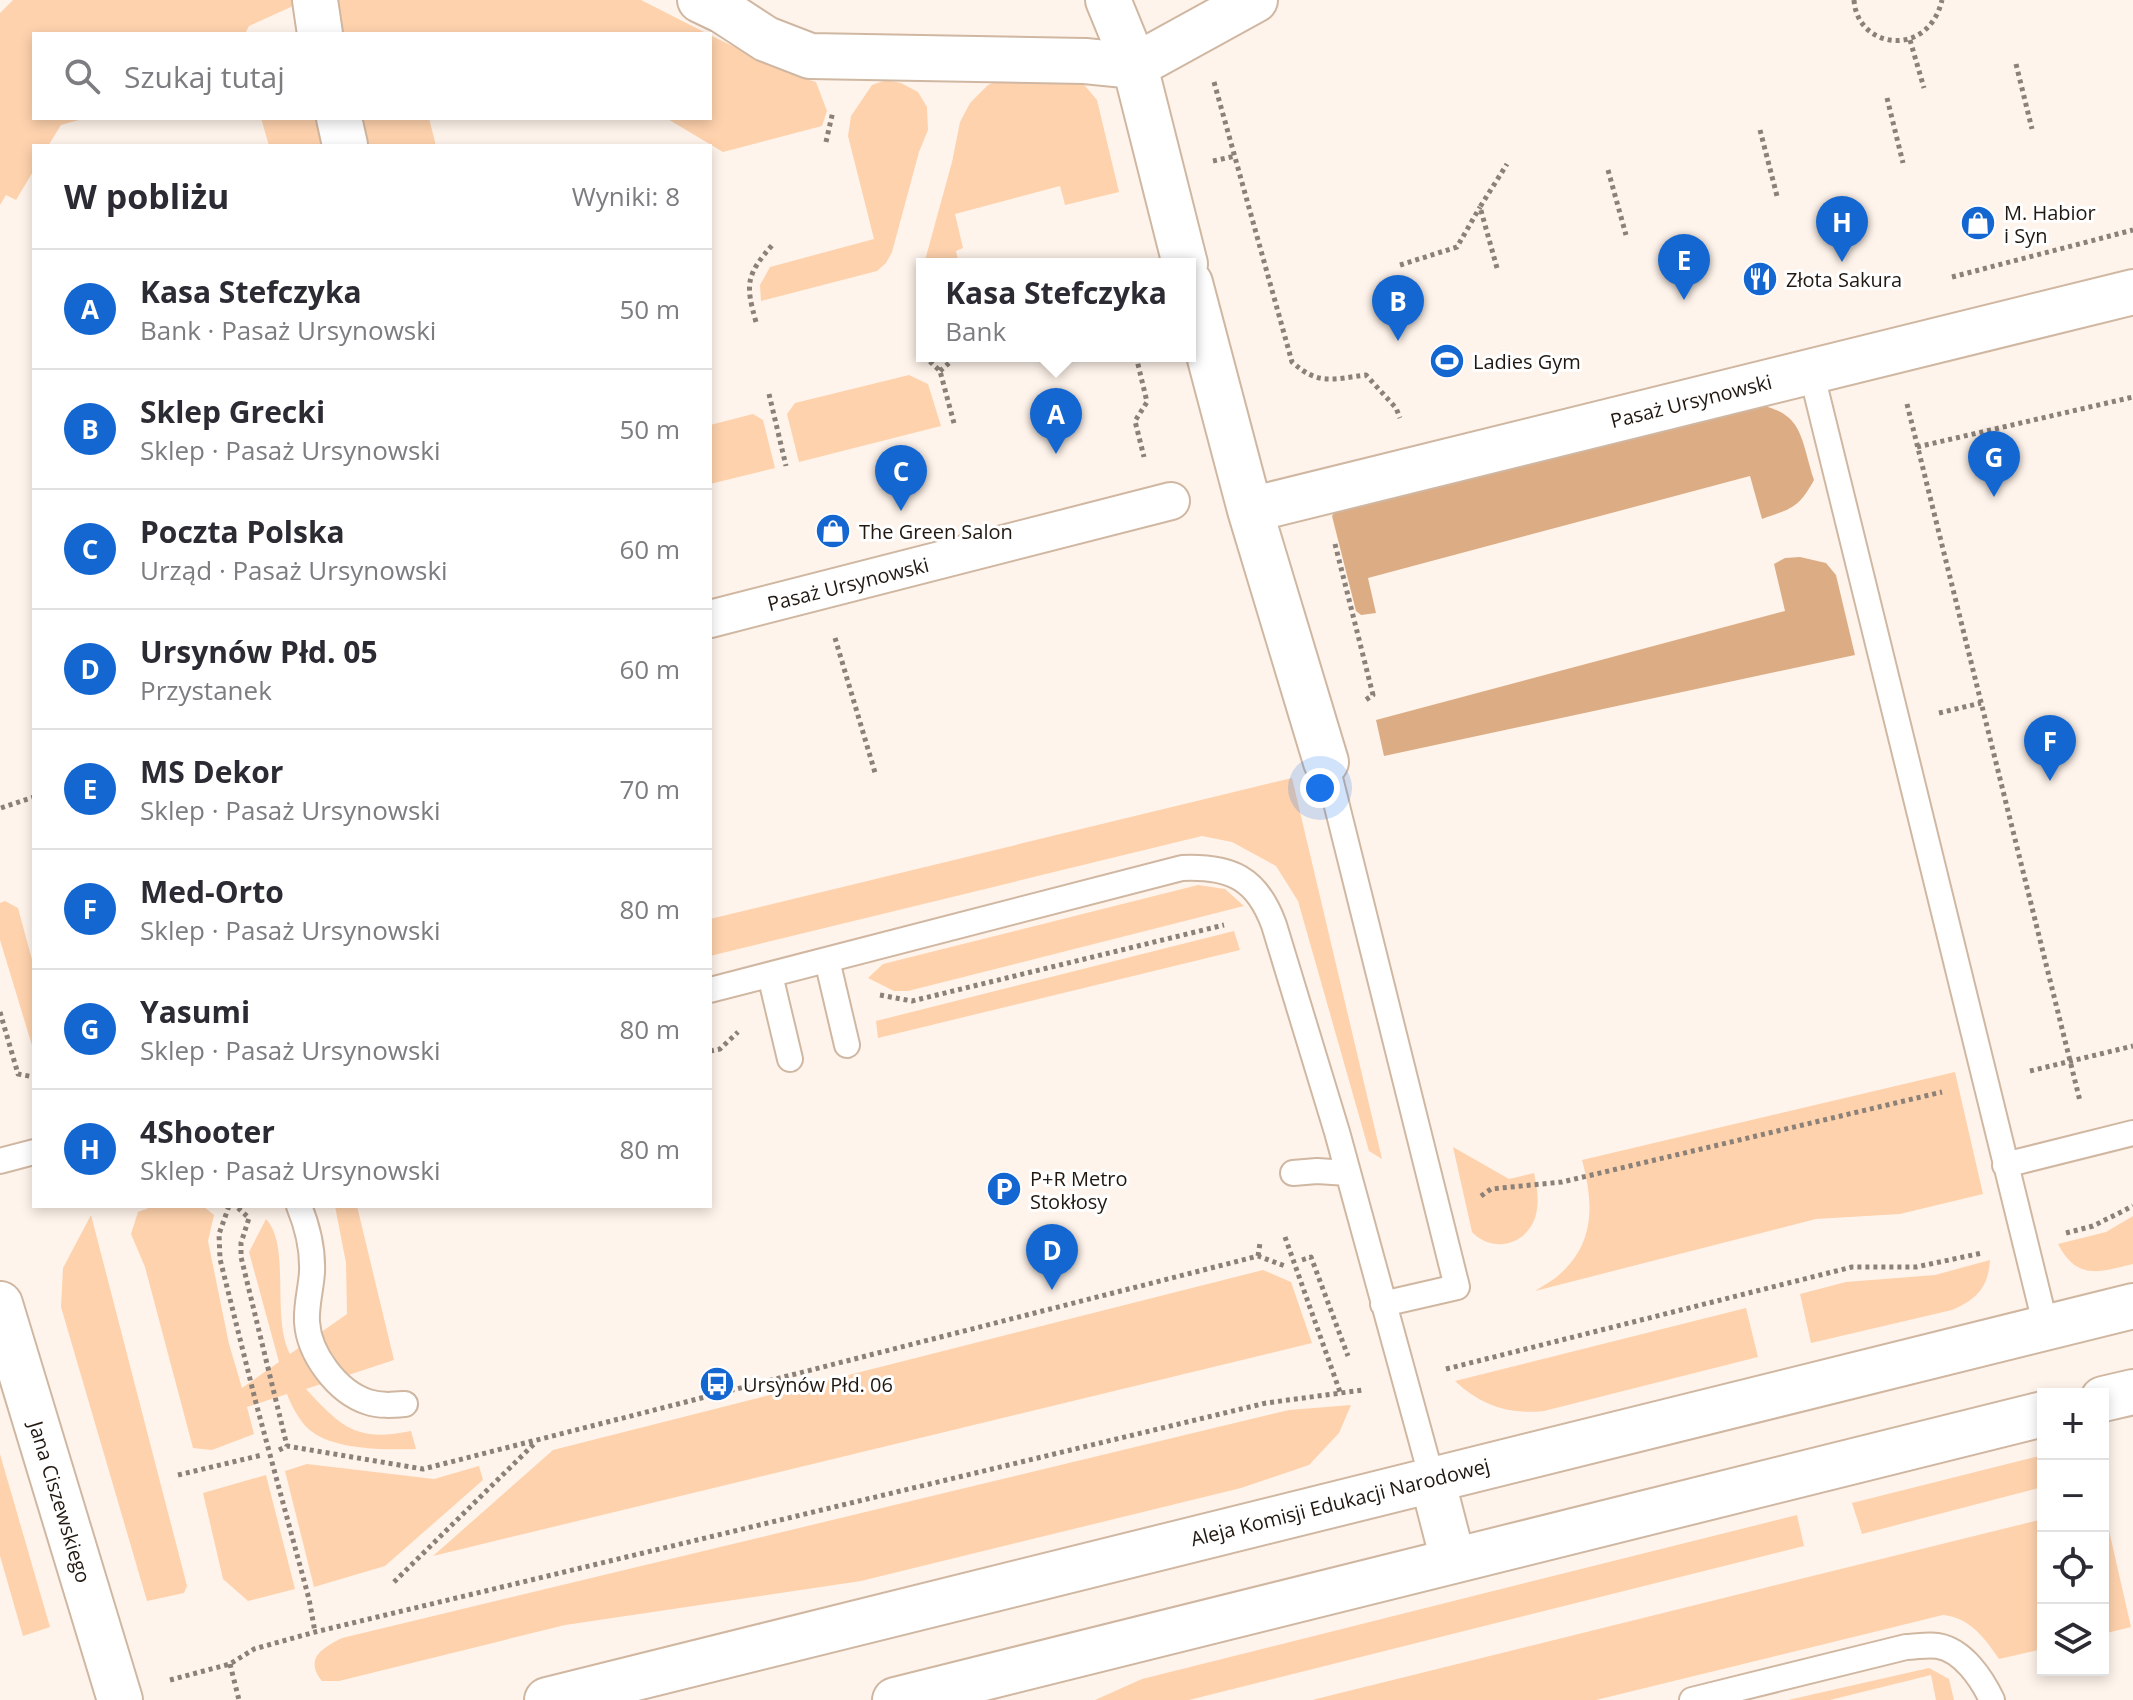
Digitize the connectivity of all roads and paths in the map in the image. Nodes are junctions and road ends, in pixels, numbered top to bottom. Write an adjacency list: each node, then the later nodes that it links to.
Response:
1 (315, 0): 7 (main road)
2 (700, 0): 10 (main road)
3 (1108, 0): 10 (main road)
4 (1255, 0): 10 (main road)
5 (1854, 0): 8 (path)
6 (1942, 0): 8 (path)
7 (320, 32)
8 (1910, 40): 12 (path)
9 (2016, 64): 15 (path)
10 (1135, 66): 25 (main road)
11 (1211, 73): 39 (path)
12 (1924, 88)
13 (1887, 98): 18 (path)
14 (831, 121): 17 (path)
15 (2032, 129)
16 (1760, 130): 21 (path)
17 (826, 142)
18 (1903, 163)
19 (1507, 164): 22 (path)
20 (1608, 170): 23 (path)
21 (1777, 196)
22 (1480, 207): 26 (path); 27 (path)
23 (1626, 235)
24 (774, 243): 30 (path)
25 (1183, 258)
26 (1400, 265)
27 (1497, 268)
28 (2133, 292): 35 (main road, Pasaż Ursynowski)
29 (1196, 306): 44 (main road)
30 (756, 322)
31 (930, 362): 34 (path)
32 (950, 362): 34 (path)
33 (1137, 362): 43 (path)
34 (940, 371): 40 (path)
35 (1811, 371): 44 (main road, Pasaż Ursynowski); 64 (lane)
36 (769, 394): 42 (path)
37 (1905, 397): 41 (path)
38 (2133, 397): 41 (path)
39 (1401, 419)
40 (955, 427)
41 (1917, 447): 62 (path)
42 (786, 466)
43 (1164, 503): 45 (street, Pasaż Ursynowski)
44 (1250, 510): 47 (main road)
45 (712, 618)
46 (841, 658): 48 (path)
47 (1326, 762): 75 (lane)
48 (876, 776)
49 (32, 798): 50 (path)
50 (1, 808)
51 (1238, 921): 55 (path)
52 (827, 960): 53 (lane); 58 (lane); 71 (lane)
53 (770, 975): 54 (lane); 61 (lane)
54 (712, 990)
55 (872, 994)
56 (0, 1012): 63 (path)
57 (742, 1028): 60 (path)
58 (847, 1045)
59 (2133, 1046): 62 (path)
60 (712, 1051)
61 (790, 1059)
62 (2070, 1061): 64 (path); 66 (path)
63 (32, 1077)
64 (1985, 1081): 69 (lane); 75 (path)
65 (2133, 1133): 66 (lane)
66 (2090, 1143): 69 (lane)
67 (32, 1153): 68 (lane)
68 (0, 1161)
69 (2005, 1165): 86 (lane)
70 (1293, 1173): 71 (lane)
71 (1348, 1173): 84 (lane)
72 (2133, 1206): 76 (path)
73 (228, 1208): 100 (path)
74 (300, 1208): 91 (lane)
75 (1441, 1226): 84 (lane)
76 (2065, 1233)
77 (1285, 1237): 90 (path)
78 (1260, 1243): 80 (path)
79 (1995, 1250): 88 (path)
80 (1258, 1256): 82 (path); 93 (path)
81 (1302, 1260): 87 (path)
82 (1285, 1266)
83 (0, 1304): 103 (main road, Jana Ciszewskiego)
84 (1383, 1304): 97 (lane)
85 (2133, 1306): 86 (main road, Aleja Komisji Edukacji Narodowej)
86 (2046, 1327): 97 (main road, Aleja Komisji Edukacji Narodowej)
87 (1348, 1356)
88 (1441, 1371)
89 (1359, 1390): 90 (path)
90 (1340, 1392): 100 (path)
91 (405, 1404)
92 (2037, 1415): 98 (main road)
93 (537, 1442): 94 (path); 99 (path)
94 (279, 1450)
95 (262, 1455): 96 (path)
96 (178, 1475)
97 (1432, 1479): 98 (main road); 105 (main road, Aleja Komisji Edukacji Narodowej)
98 (1453, 1560): 106 (main road)
99 (394, 1582)
100 (315, 1632): 101 (path)
101 (230, 1664): 102 (path); 104 (path)
102 (176, 1679)
103 (120, 1700)
104 (239, 1700)
105 (547, 1700)
106 (895, 1700)
107 (1692, 1700): 108 (lane)
108 (1992, 1700)

